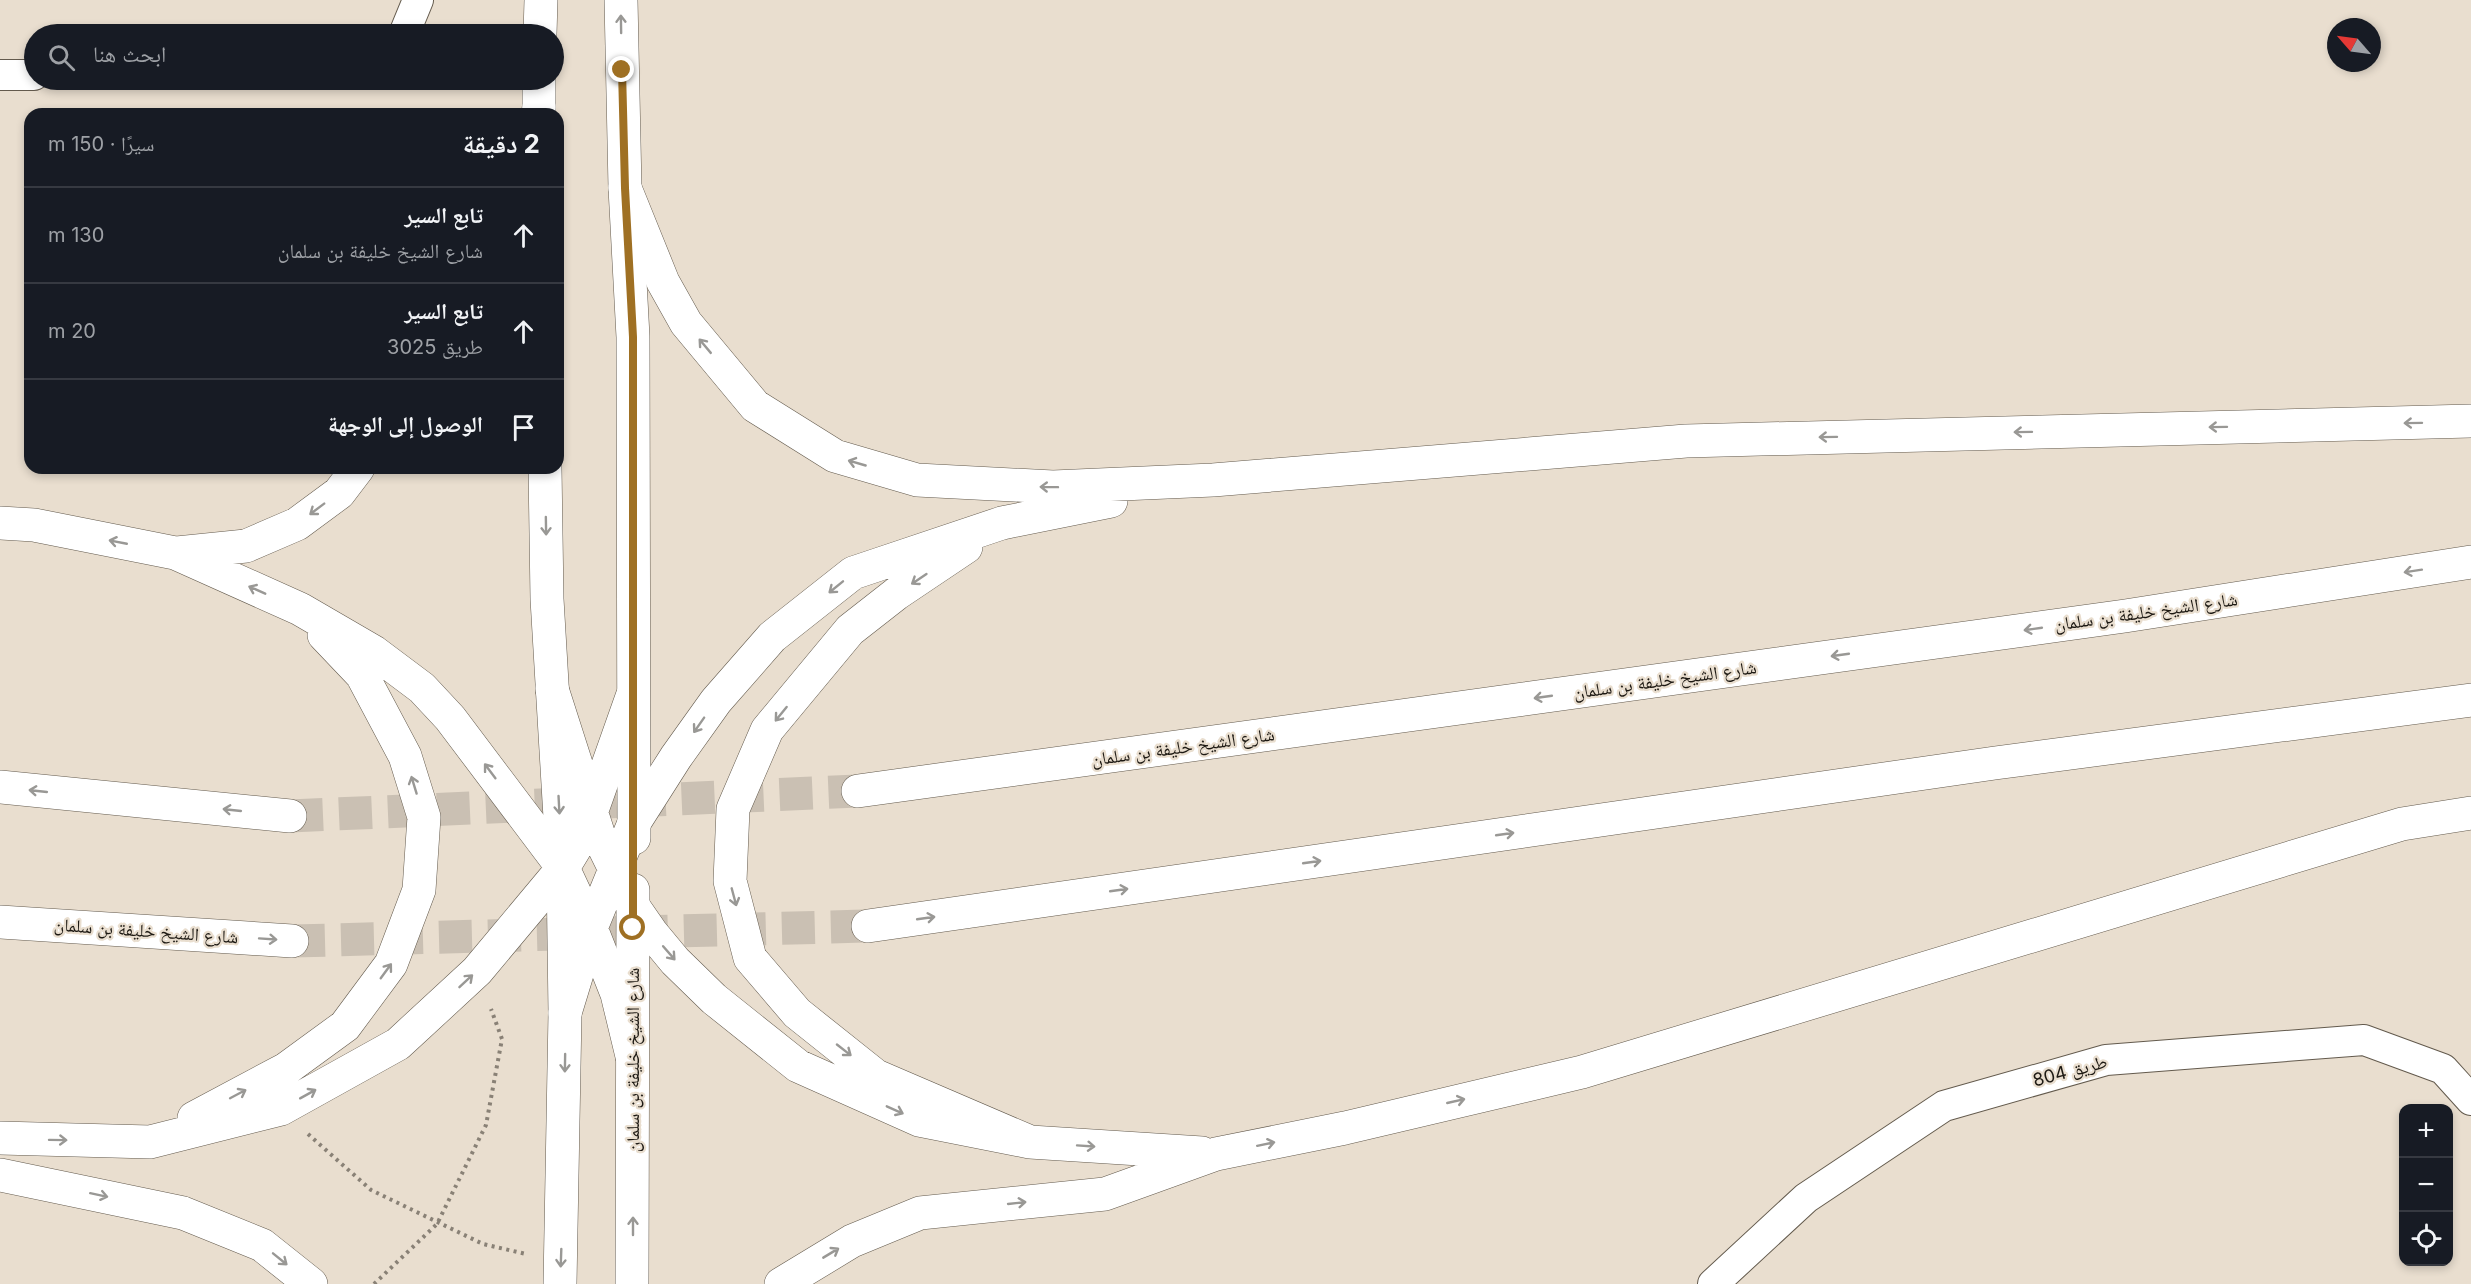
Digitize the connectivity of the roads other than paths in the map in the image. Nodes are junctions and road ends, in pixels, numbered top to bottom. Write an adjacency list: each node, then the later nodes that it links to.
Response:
1 (418, 0): 4 (street)
2 (541, 0): 5 (main road)
3 (621, 0): 8 (main road, شارع الشيخ خليفة بن سلمان, one-way to 3)
4 (408, 24)
5 (540, 24)
6 (0, 75): 7 (street)
7 (24, 75)
8 (625, 188): 12 (main road, one-way to 8); 19 (main road, شارع الشيخ خليفة بن سلمان)
9 (2471, 421): 12 (main road, one-way to 12)
10 (353, 474): 15 (main road, one-way to 15)
11 (545, 474): 18 (main road, one-way to 18)
12 (1213, 480): 14 (main road)
13 (0, 523): 15 (main road, one-way to 13)
14 (1002, 523): 26 (main road, one-way to 26); 39 (main road, one-way to 39)
15 (176, 553): 17 (main road, one-way to 15)
16 (2471, 562): 22 (main road, شارع الشيخ خليفة بن سلمان, one-way to 22)
17 (300, 609): 27 (main road, one-way to 17); 38 (main road, one-way to 17)
18 (552, 689): 23 (main road); 27 (main road, one-way to 27)
19 (632, 697): 23 (main road); 26 (main road, شارع الشيخ خليفة بن سلمان)
20 (2471, 700): 31 (main road, one-way to 20)
21 (0, 787): 25 (main road, one-way to 21)
22 (858, 791)
23 (591, 813): 27 (main road); 28 (main road)
24 (2471, 813): 40 (main road, one-way to 24)
25 (290, 816)
26 (634, 823): 28 (main road); 29 (main road, شارع الشيخ خليفة بن سلمان)
27 (563, 868): 32 (main road); 34 (main road); 38 (main road, one-way to 27)
28 (615, 871): 29 (main road); 32 (main road)
29 (633, 906): 35 (main road, شارع الشيخ خليفة بن سلمان); 39 (main road, one-way to 39)
30 (0, 921): 33 (main road, شارع الشيخ خليفة بن سلمان, one-way to 33)
31 (868, 926)
32 (591, 928): 34 (main road); 35 (main road)
33 (292, 941)
34 (565, 1013): 42 (main road, one-way to 42)
35 (632, 1056): 44 (main road, شارع الشيخ خليفة بن سلمان, one-way to 35)
36 (2471, 1100): 46 (street, طريق 804)
37 (0, 1138): 38 (main road, one-way to 38)
38 (150, 1142)
39 (1030, 1142): 40 (main road, one-way to 40)
40 (1216, 1154): 45 (main road, one-way to 40)
41 (0, 1175): 43 (main road, one-way to 43)
42 (561, 1273)
43 (311, 1284)
44 (632, 1284)
45 (782, 1284)
46 (1713, 1284)

